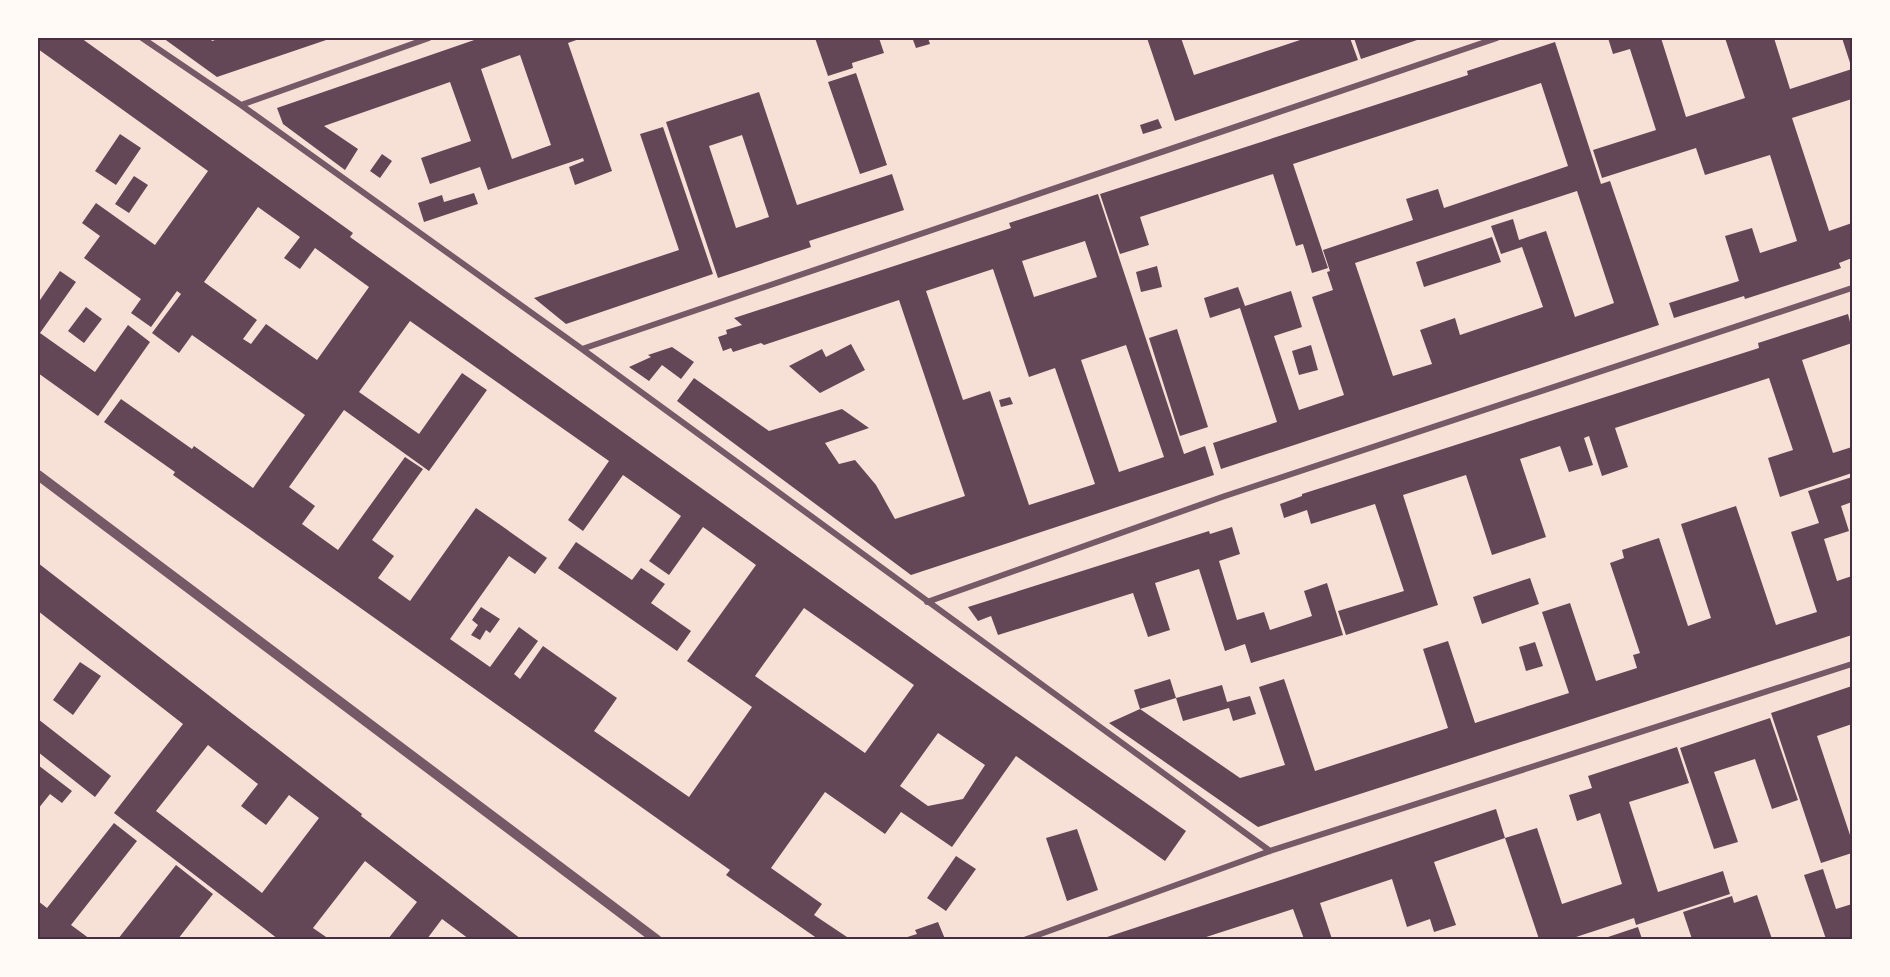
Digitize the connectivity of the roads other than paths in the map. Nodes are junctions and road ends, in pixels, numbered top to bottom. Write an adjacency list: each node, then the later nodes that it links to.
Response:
1 (142, 38): 4 (street)
2 (429, 38): 4 (street)
3 (1497, 38): 6 (street)
4 (241, 105): 6 (street)
5 (1852, 288): 8 (street)
6 (582, 349): 8 (street)
7 (38, 475): 11 (street)
8 (927, 602): 10 (street)
9 (1852, 664): 10 (street)
10 (1270, 851): 12 (street)
11 (657, 939)
12 (1024, 939)

